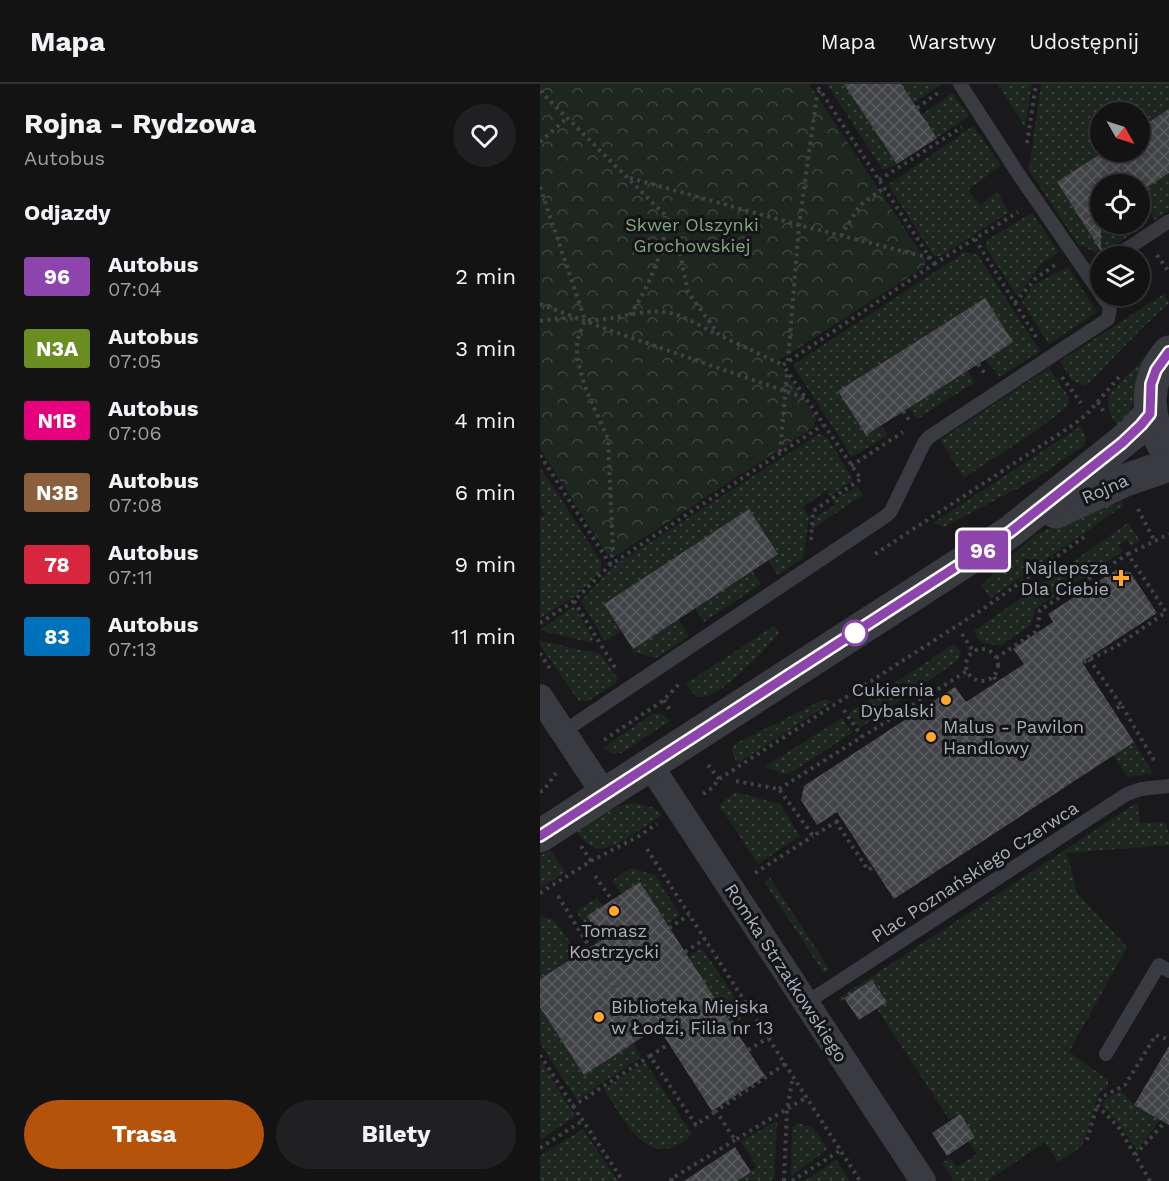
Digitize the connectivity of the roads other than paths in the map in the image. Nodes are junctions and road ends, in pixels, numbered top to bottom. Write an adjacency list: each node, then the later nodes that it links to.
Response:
1 (960, 84): 4 (lane)
2 (1169, 221): 3 (lane)
3 (1131, 246)
4 (1088, 275): 5 (lane)
5 (1090, 278)
6 (1109, 306): 13 (lane)
7 (1169, 352): 8 (street)
8 (1150, 414): 9 (street); 11 (street, Rojna)
9 (1169, 453)
10 (1169, 465): 11 (street, Rojna)
11 (1010, 532): 14 (street, Rojna)
12 (540, 697): 13 (street)
13 (563, 732): 16 (street)
14 (651, 765): 16 (street, Rojna); 19 (street, Romka Strzałkowskiego)
15 (1169, 786): 19 (lane, Plac Poznańskiego Czerwca)
16 (605, 795): 17 (street, Rojna)
17 (540, 836)
18 (1169, 971): 20 (lane)
19 (806, 1003): 21 (street, Romka Strzałkowskiego)
20 (1106, 1054)
21 (922, 1181)

